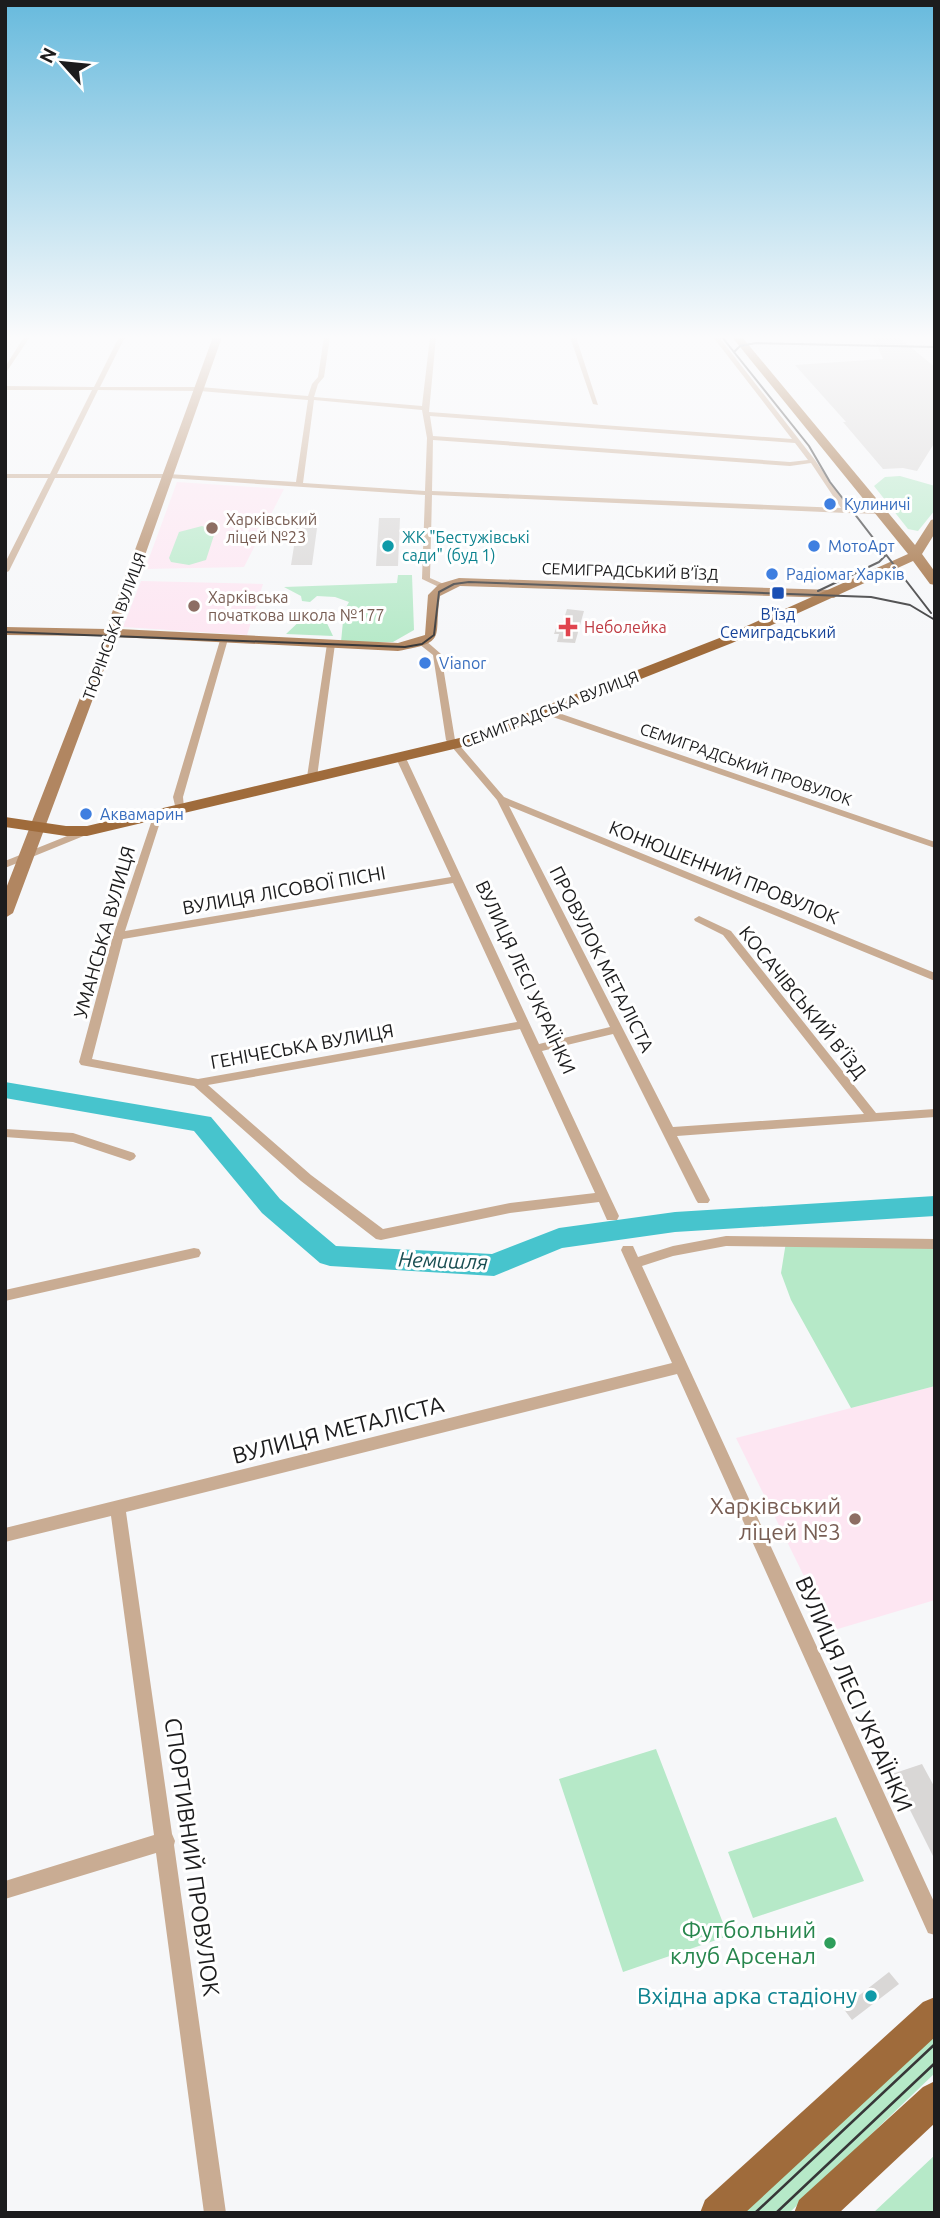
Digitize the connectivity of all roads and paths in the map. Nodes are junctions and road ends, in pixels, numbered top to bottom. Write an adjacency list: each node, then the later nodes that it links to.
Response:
1 (70, 441): 11 (street)
2 (181, 441): 12 (main road, ТЮРІНСЬКА ВУЛИЦЯ)
3 (305, 441): 13 (street)
4 (429, 441): 14 (street)
5 (464, 441): 9 (street)
6 (789, 441): 7 (street)
7 (795, 441): 9 (street)
8 (822, 441): 16 (main road)
9 (813, 461): 15 (street)
10 (5, 476): 11 (street)
11 (52, 476): 12 (street); 20 (street)
12 (168, 476): 13 (street); 26 (main road, ТЮРІНСЬКА ВУЛИЦЯ)
13 (299, 485): 14 (street)
14 (429, 493): 15 (street); 23 (street)
15 (846, 511): 16 (street)
16 (881, 512): 18 (main road)
17 (932, 527): 18 (main road); 19 (main road)
18 (896, 530): 19 (main road)
19 (914, 556): 21 (main road, СЕМИГРАДСЬКА ВУЛИЦЯ); 22 (main road)
20 (5, 571)
21 (864, 580): 22 (main road); 24 (main road, СЕМИГРАДСЬКА ВУЛИЦЯ)
22 (935, 583)
23 (443, 587): 24 (main road, СЕМИГРАДСЬКИЙ В’ЇЗД); 28 (main road)
24 (834, 594): 30 (main road, СЕМИГРАДСЬКА ВУЛИЦЯ)
25 (5, 632): 26 (main road)
26 (111, 633): 27 (main road); 38 (main road, ТЮРІНСЬКА ВУЛИЦЯ)
27 (224, 639): 29 (main road); 35 (street)
28 (422, 642): 29 (main road); 31 (street)
29 (331, 644): 33 (street)
30 (547, 712): 31 (main road, СЕМИГРАДСЬКА ВУЛИЦЯ); 40 (street, СЕМИГРАДСЬКИЙ ПРОВУЛОК)
31 (454, 744): 32 (main road, СЕМИГРАДСЬКА ВУЛИЦЯ); 34 (street, ПРОВУЛОК МЕТАЛІСТА)
32 (400, 756): 33 (main road, СЕМИГРАДСЬКА ВУЛИЦЯ); 43 (street, ВУЛИЦЯ ЛЕСІ УКРАЇНКИ)
33 (312, 777): 35 (main road, СЕМИГРАДСЬКА ВУЛИЦЯ)
34 (501, 799): 47 (street, КОНЮШЕННИЙ ПРОВУЛОК); 49 (street, ПРОВУЛОК МЕТАЛІСТА)
35 (179, 808): 36 (main road, СЕМИГРАДСЬКА ВУЛИЦЯ)
36 (159, 813): 39 (main road, СЕМИГРАДСЬКА ВУЛИЦЯ); 46 (street, УМАНСЬКА ВУЛИЦЯ)
37 (5, 821): 38 (main road, СЕМИГРАДСЬКА ВУЛИЦЯ)
38 (39, 825): 39 (main road, СЕМИГРАДСЬКА ВУЛИЦЯ); 41 (main road, ТЮРІНСЬКА ВУЛИЦЯ)
39 (87, 831): 41 (street, СЕМИГРАДСЬКА ВУЛИЦЯ)
40 (935, 845)
41 (30, 853): 42 (street, СЕМИГРАДСЬКА ВУЛИЦЯ); 44 (main road, ТЮРІНСЬКА ВУЛИЦЯ)
42 (5, 865)
43 (457, 878): 46 (street, ВУЛИЦЯ ЛІСОВОЇ ПІСНІ); 48 (street, ВУЛИЦЯ ЛЕСІ УКРАЇНКИ)
44 (5, 913)
45 (699, 919): 54 (street, КОСАЧІВСЬКИЙ В’ЇЗД)
46 (118, 936): 51 (street, УМАНСЬКА ВУЛИЦЯ)
47 (935, 977)
48 (525, 1024): 50 (street, ВУЛИЦЯ ЛЕСІ УКРАЇНКИ); 52 (street, ГЕНІЧЕСЬКА ВУЛИЦЯ)
49 (617, 1028): 50 (street); 55 (street, ПРОВУЛОК МЕТАЛІСТА)
50 (536, 1049): 58 (street, ВУЛИЦЯ ЛЕСІ УКРАЇНКИ)
51 (85, 1062): 52 (street, ГЕНІЧЕСЬКА ВУЛИЦЯ)
52 (198, 1083): 58 (street)
53 (935, 1113): 54 (street)
54 (873, 1117): 55 (street)
55 (670, 1132): 59 (street, ПРОВУЛОК МЕТАЛІСТА)
56 (5, 1133): 57 (street)
57 (130, 1156)
58 (604, 1197): 60 (street, ВУЛИЦЯ ЛЕСІ УКРАЇНКИ)
59 (703, 1200)
60 (612, 1216)
61 (935, 1244): 64 (street, ВУЛИЦЯ ЛЕСІ УКРАЇНКИ)
62 (194, 1254): 63 (street)
63 (5, 1296)
64 (681, 1367): 65 (street, ВУЛИЦЯ МЕТАЛІСТА); 69 (street, ВУЛИЦЯ ЛЕСІ УКРАЇНКИ)
65 (118, 1508): 66 (street, ВУЛИЦЯ МЕТАЛІСТА); 67 (street, СПОРТИВНИЙ ПРОВУЛОК)
66 (5, 1535)
67 (166, 1841): 68 (street); 72 (street, СПОРТИВНИЙ ПРОВУЛОК)
68 (5, 1890)
69 (935, 1926)
70 (935, 2014): 73 (main road)
71 (935, 2099): 74 (main road)
72 (215, 2213)
73 (718, 2213)
74 (812, 2213)

